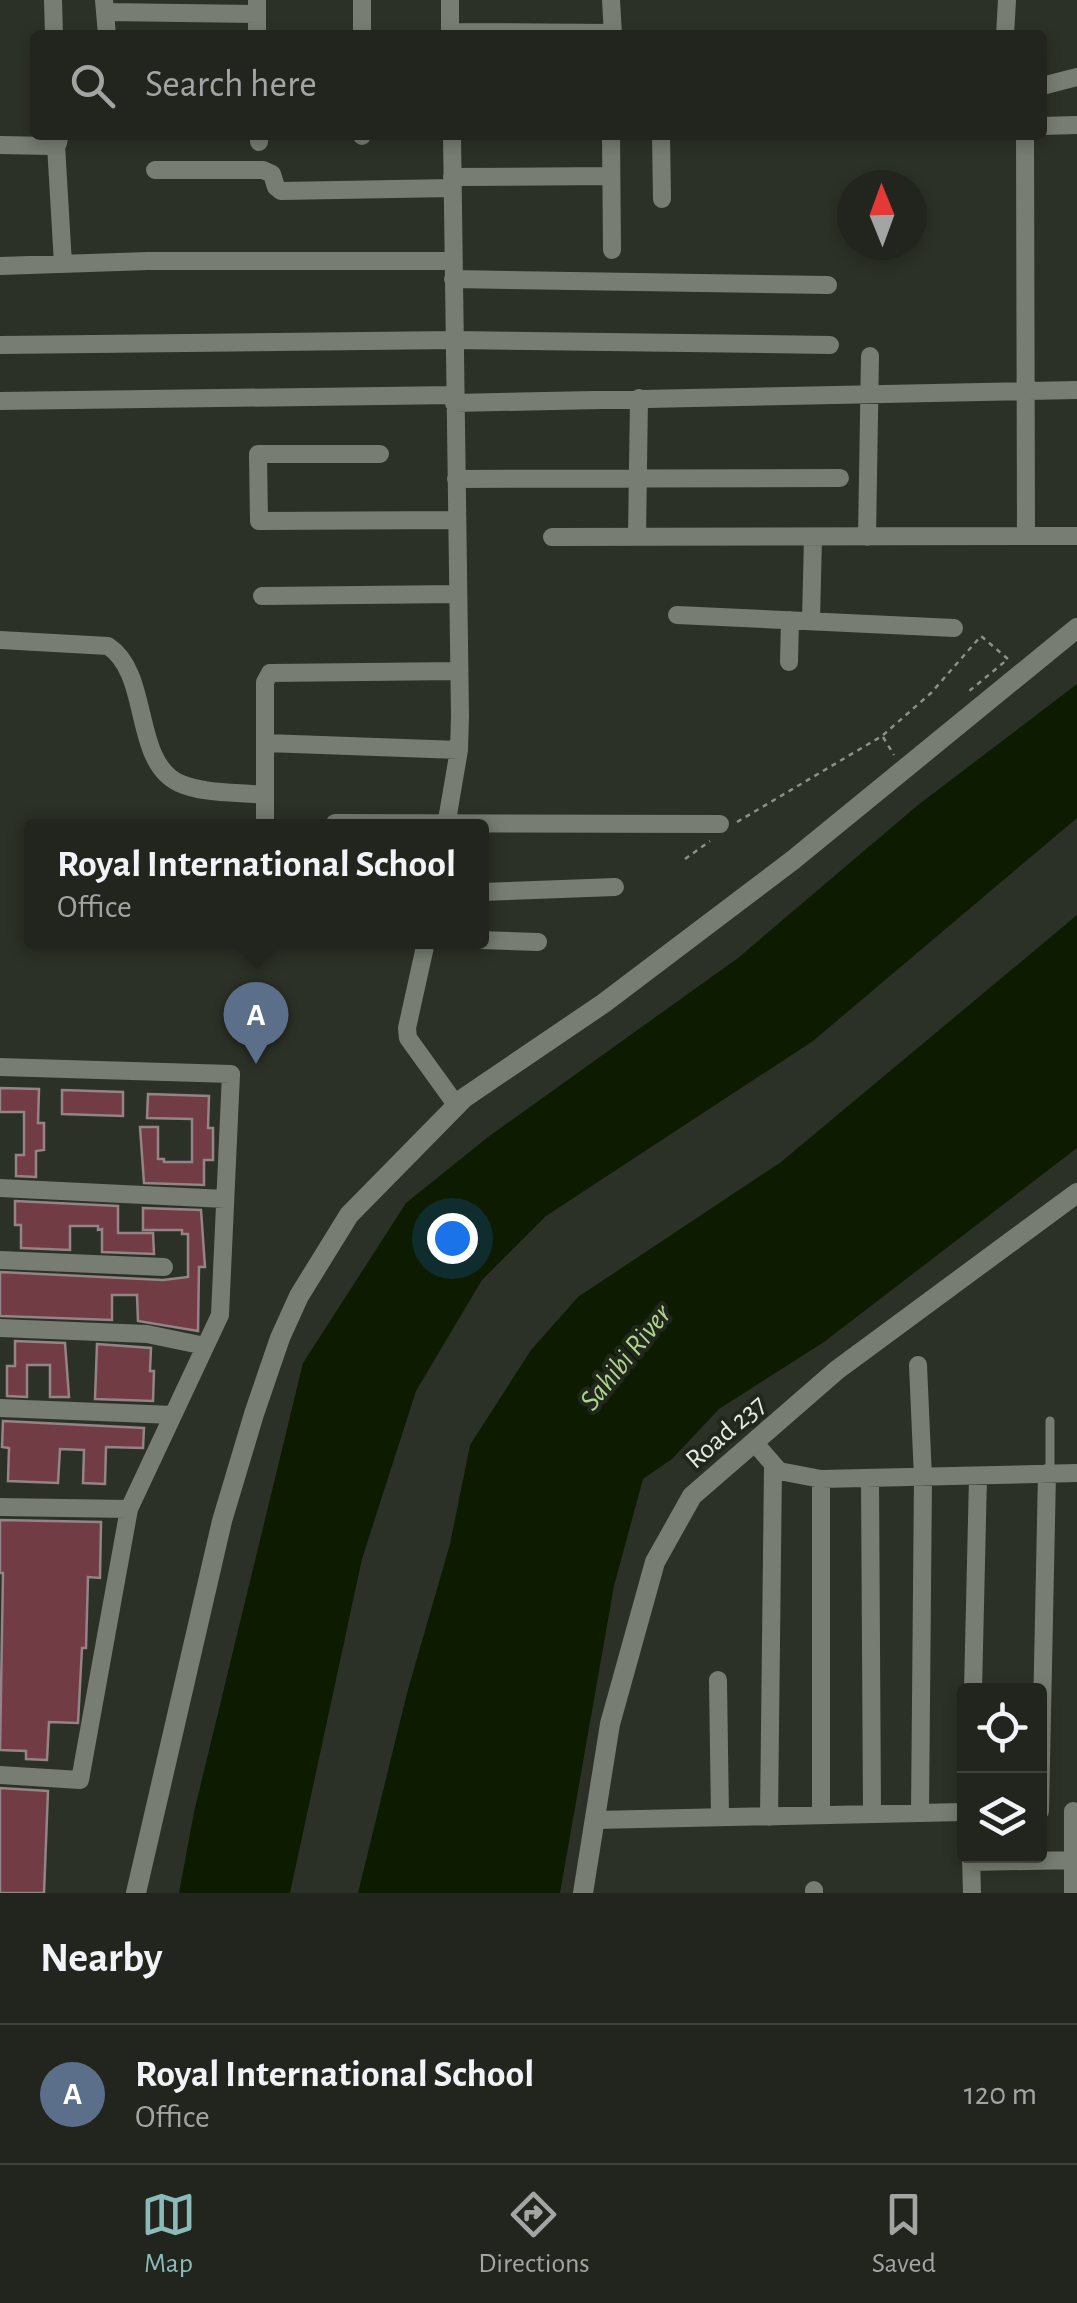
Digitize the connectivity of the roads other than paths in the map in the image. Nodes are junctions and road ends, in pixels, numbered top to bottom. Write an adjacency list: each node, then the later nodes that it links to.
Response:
1 (54, 0): 8 (street)
2 (362, 0): 9 (street)
3 (450, 0): 10 (street)
4 (611, 0): 11 (street)
5 (1007, 0): 12 (street)
6 (105, 6): 7 (street)
7 (257, 7)
8 (54, 30)
9 (362, 30)
10 (450, 30)
11 (613, 30)
12 (1006, 30)
13 (1077, 76): 14 (street)
14 (1047, 85)
15 (1077, 125): 16 (street)
16 (1047, 126)
17 (57, 140): 22 (street); 28 (street)
18 (452, 140): 25 (street)
19 (611, 140): 24 (street)
20 (661, 140): 26 (street)
21 (1025, 140): 37 (street)
22 (0, 145)
23 (154, 170): 25 (street)
24 (610, 176): 25 (street); 27 (street)
25 (452, 182): 30 (street)
26 (662, 199)
27 (612, 250)
28 (62, 264): 29 (street); 30 (street)
29 (0, 266)
30 (453, 270): 31 (street); 32 (street)
31 (828, 284)
32 (454, 340): 33 (street); 34 (street); 40 (street)
33 (0, 345)
34 (830, 345)
35 (870, 356): 38 (street)
36 (1077, 390): 37 (street)
37 (1028, 392): 38 (street); 47 (street)
38 (870, 396): 39 (street); 52 (street)
39 (638, 398): 40 (street); 43 (street)
40 (454, 399): 41 (street); 45 (street)
41 (0, 400)
42 (380, 454): 46 (street)
43 (638, 478): 44 (street); 45 (street); 50 (street)
44 (840, 478)
45 (456, 479): 46 (street)
46 (456, 520): 53 (street)
47 (1026, 536): 48 (street); 52 (street)
48 (1077, 536)
49 (552, 537): 50 (street)
50 (637, 537): 51 (street)
51 (813, 537): 52 (street); 57 (street)
52 (867, 537)
53 (457, 594): 54 (street); 62 (street)
54 (262, 596)
55 (676, 615): 56 (street)
56 (790, 620): 57 (street); 61 (street)
57 (811, 621): 58 (street)
58 (954, 628)
59 (1077, 628): 76 (street)
60 (0, 640): 65 (street)
61 (788, 662)
62 (460, 671): 63 (street); 64 (street)
63 (266, 743): 64 (street); 65 (street)
64 (459, 750): 67 (street)
65 (265, 795): 66 (street)
66 (265, 819)
67 (447, 819)
68 (727, 824): 69 (street)
69 (489, 826)
70 (615, 887): 71 (street)
71 (489, 892)
72 (489, 940): 73 (street)
73 (538, 942)
74 (424, 949): 76 (street)
75 (0, 1067): 79 (street)
76 (456, 1106): 114 (street)
77 (0, 1188): 79 (street)
78 (1077, 1193): 88 (street, Road 237)
79 (225, 1200): 83 (street)
80 (0, 1260): 81 (street)
81 (164, 1267)
82 (0, 1328): 83 (street)
83 (205, 1346): 86 (street)
84 (918, 1365): 93 (street)
85 (0, 1408): 86 (street)
86 (173, 1415): 97 (street)
87 (1050, 1421): 90 (lane)
88 (754, 1442): 89 (street); 110 (street, Road 237)
89 (773, 1467): 94 (street); 108 (street)
90 (1048, 1473): 91 (street); 92 (street); 100 (street)
91 (1077, 1473)
92 (978, 1477): 93 (street); 99 (street)
93 (923, 1478): 95 (street); 105 (street)
94 (822, 1479): 95 (street); 107 (street)
95 (870, 1479): 106 (street)
96 (0, 1507): 97 (street)
97 (129, 1509): 101 (street)
98 (718, 1680): 109 (street)
99 (973, 1683)
100 (1041, 1773)
101 (0, 1775)
102 (1047, 1811): 103 (street)
103 (1075, 1811): 112 (street)
104 (957, 1812): 105 (street)
105 (920, 1813): 106 (street)
106 (872, 1814): 107 (street)
107 (821, 1815): 108 (street)
108 (769, 1816): 109 (street)
109 (720, 1818): 110 (street)
110 (594, 1820): 115 (street, Road 237)
111 (1047, 1860): 112 (street)
112 (1075, 1860): 117 (street)
113 (971, 1863): 116 (street)
114 (136, 1893)
115 (583, 1893)
116 (972, 1893)
117 (1072, 1893)

